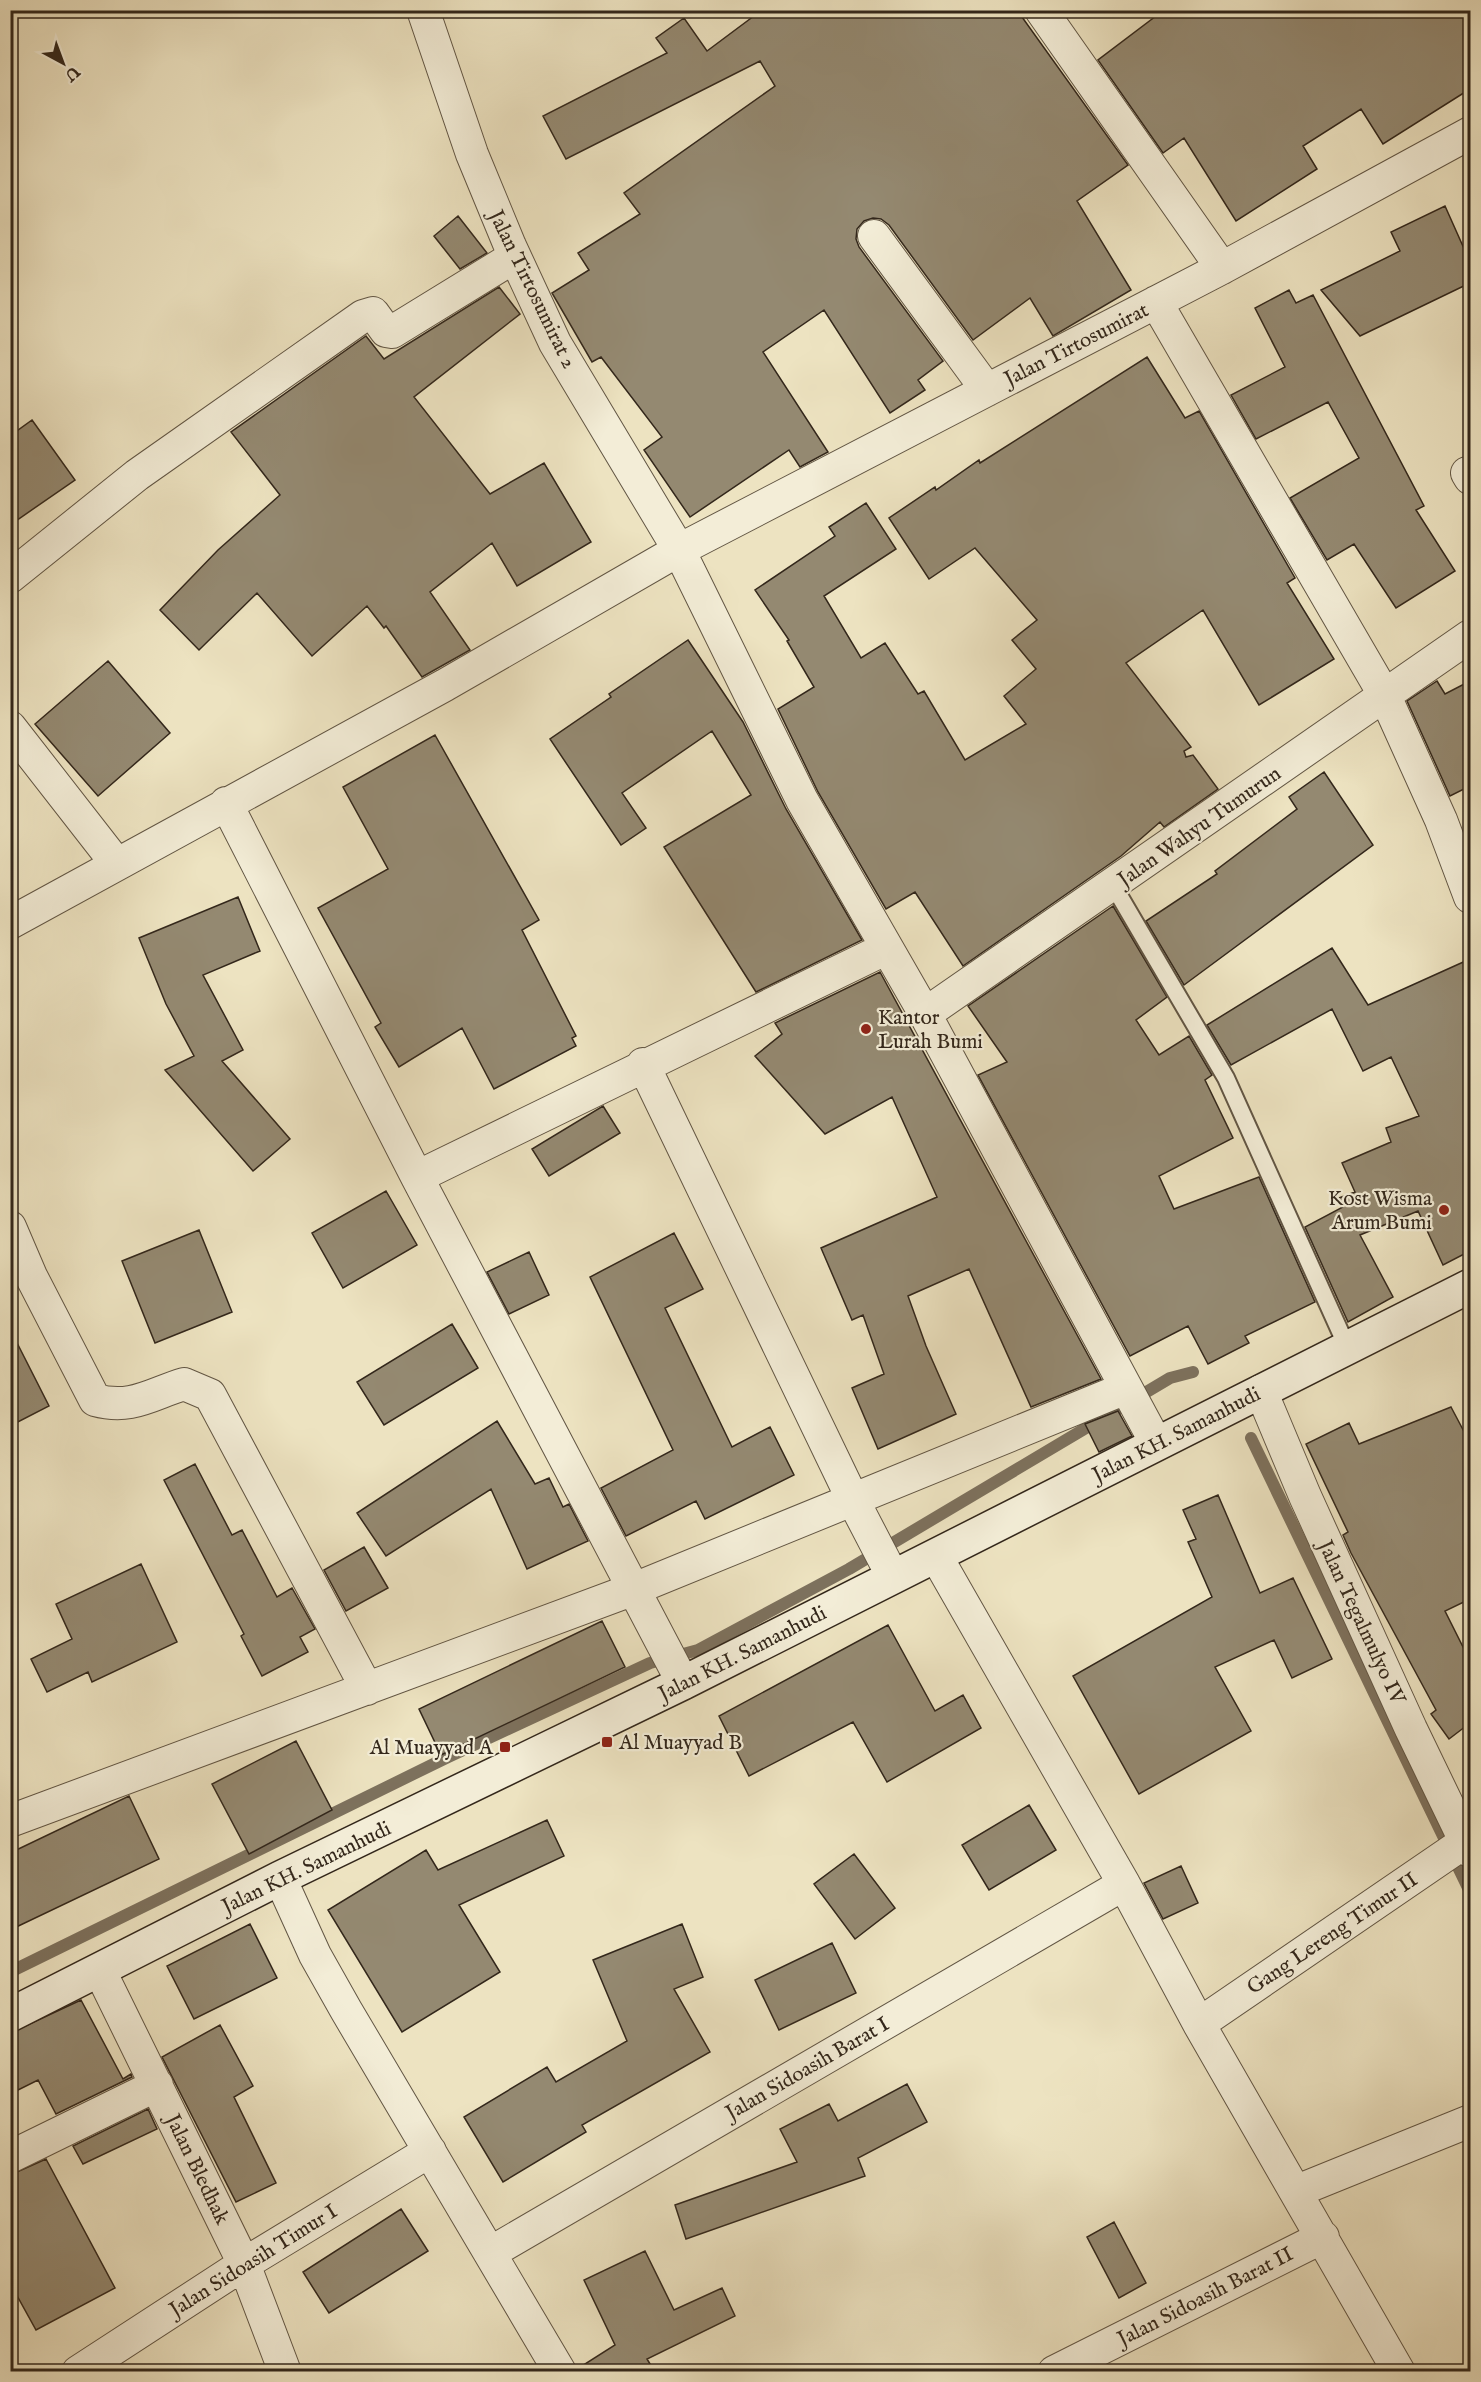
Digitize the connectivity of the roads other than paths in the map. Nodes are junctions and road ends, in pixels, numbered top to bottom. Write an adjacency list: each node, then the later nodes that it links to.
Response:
1 (423, 10): 5 (street, Jalan Tirtosumirat 2)
2 (1041, 10): 6 (street)
3 (1470, 133): 6 (street, Jalan Tirtosumirat)
4 (874, 236): 8 (street)
5 (514, 257): 9 (street, Jalan Tirtosumirat 2); 10 (street)
6 (1222, 268): 7 (street, Jalan Tirtosumirat)
7 (1156, 302): 8 (street, Jalan Tirtosumirat); 12 (street)
8 (987, 390): 9 (street, Jalan Tirtosumirat)
9 (679, 550): 14 (street, Jalan Tirtosumirat); 19 (street, Jalan Tirtosumirat 2)
10 (10, 577)
11 (1470, 636): 12 (street, Jalan Wahyu Tumurun)
12 (1385, 696): 16 (street, Jalan Wahyu Tumurun); 17 (street)
13 (10, 727): 15 (street)
14 (226, 803): 15 (street, Jalan Tirtosumirat); 22 (street)
15 (116, 863): 18 (street, Jalan Tirtosumirat)
16 (1113, 885): 20 (street, Jalan Wahyu Tumurun); 26 (lane)
17 (1470, 897)
18 (10, 923)
19 (887, 948): 20 (street, Jalan Tirtosumirat 2); 21 (street)
20 (925, 1014): 28 (street, Jalan Tirtosumirat 2)
21 (643, 1064): 22 (street); 30 (street)
22 (417, 1177): 33 (street)
23 (10, 1227): 24 (street)
24 (21, 1281): 35 (street)
25 (1470, 1286): 26 (main road, Jalan KH. Samanhudi)
26 (1348, 1349): 27 (main road, Jalan KH. Samanhudi)
27 (1261, 1391): 29 (main road, Jalan KH. Samanhudi); 37 (street, Jalan Tegalmulyo IV)
28 (1130, 1396): 29 (street, Jalan Tirtosumirat 2); 30 (street)
29 (1156, 1443): 31 (main road, Jalan KH. Samanhudi)
30 (853, 1500): 32 (street); 33 (street)
31 (936, 1556): 32 (main road, Jalan KH. Samanhudi); 39 (street)
32 (893, 1577): 34 (main road, Jalan KH. Samanhudi)
33 (633, 1589): 34 (street); 35 (street)
34 (679, 1675): 38 (main road, Jalan KH. Samanhudi)
35 (367, 1689): 36 (street)
36 (10, 1821)
37 (1458, 1850): 42 (street, Gang Lereng Timur II)
38 (280, 1878): 40 (main road, Jalan KH. Samanhudi); 45 (street)
39 (1124, 1884): 42 (street); 49 (street, Jalan Sidoasih Barat I)
40 (100, 1971): 41 (main road, Jalan KH. Samanhudi); 43 (street, Jalan Bledhak)
41 (10, 2014)
42 (1199, 2024): 47 (street)
43 (157, 2085): 46 (street); 50 (street, Jalan Bledhak)
44 (1470, 2121): 47 (street)
45 (430, 2151): 49 (street); 50 (street, Jalan Sidoasih Timur I)
46 (10, 2157)
47 (1296, 2191): 48 (street)
48 (1323, 2236): 54 (street, Jalan Sidoasih Barat II); 55 (street)
49 (490, 2253): 53 (street)
50 (244, 2264): 51 (street, Jalan Sidoasih Timur I); 52 (street, Jalan Bledhak)
51 (78, 2372)
52 (285, 2372)
53 (560, 2372)
54 (1054, 2372)
55 (1399, 2372)

